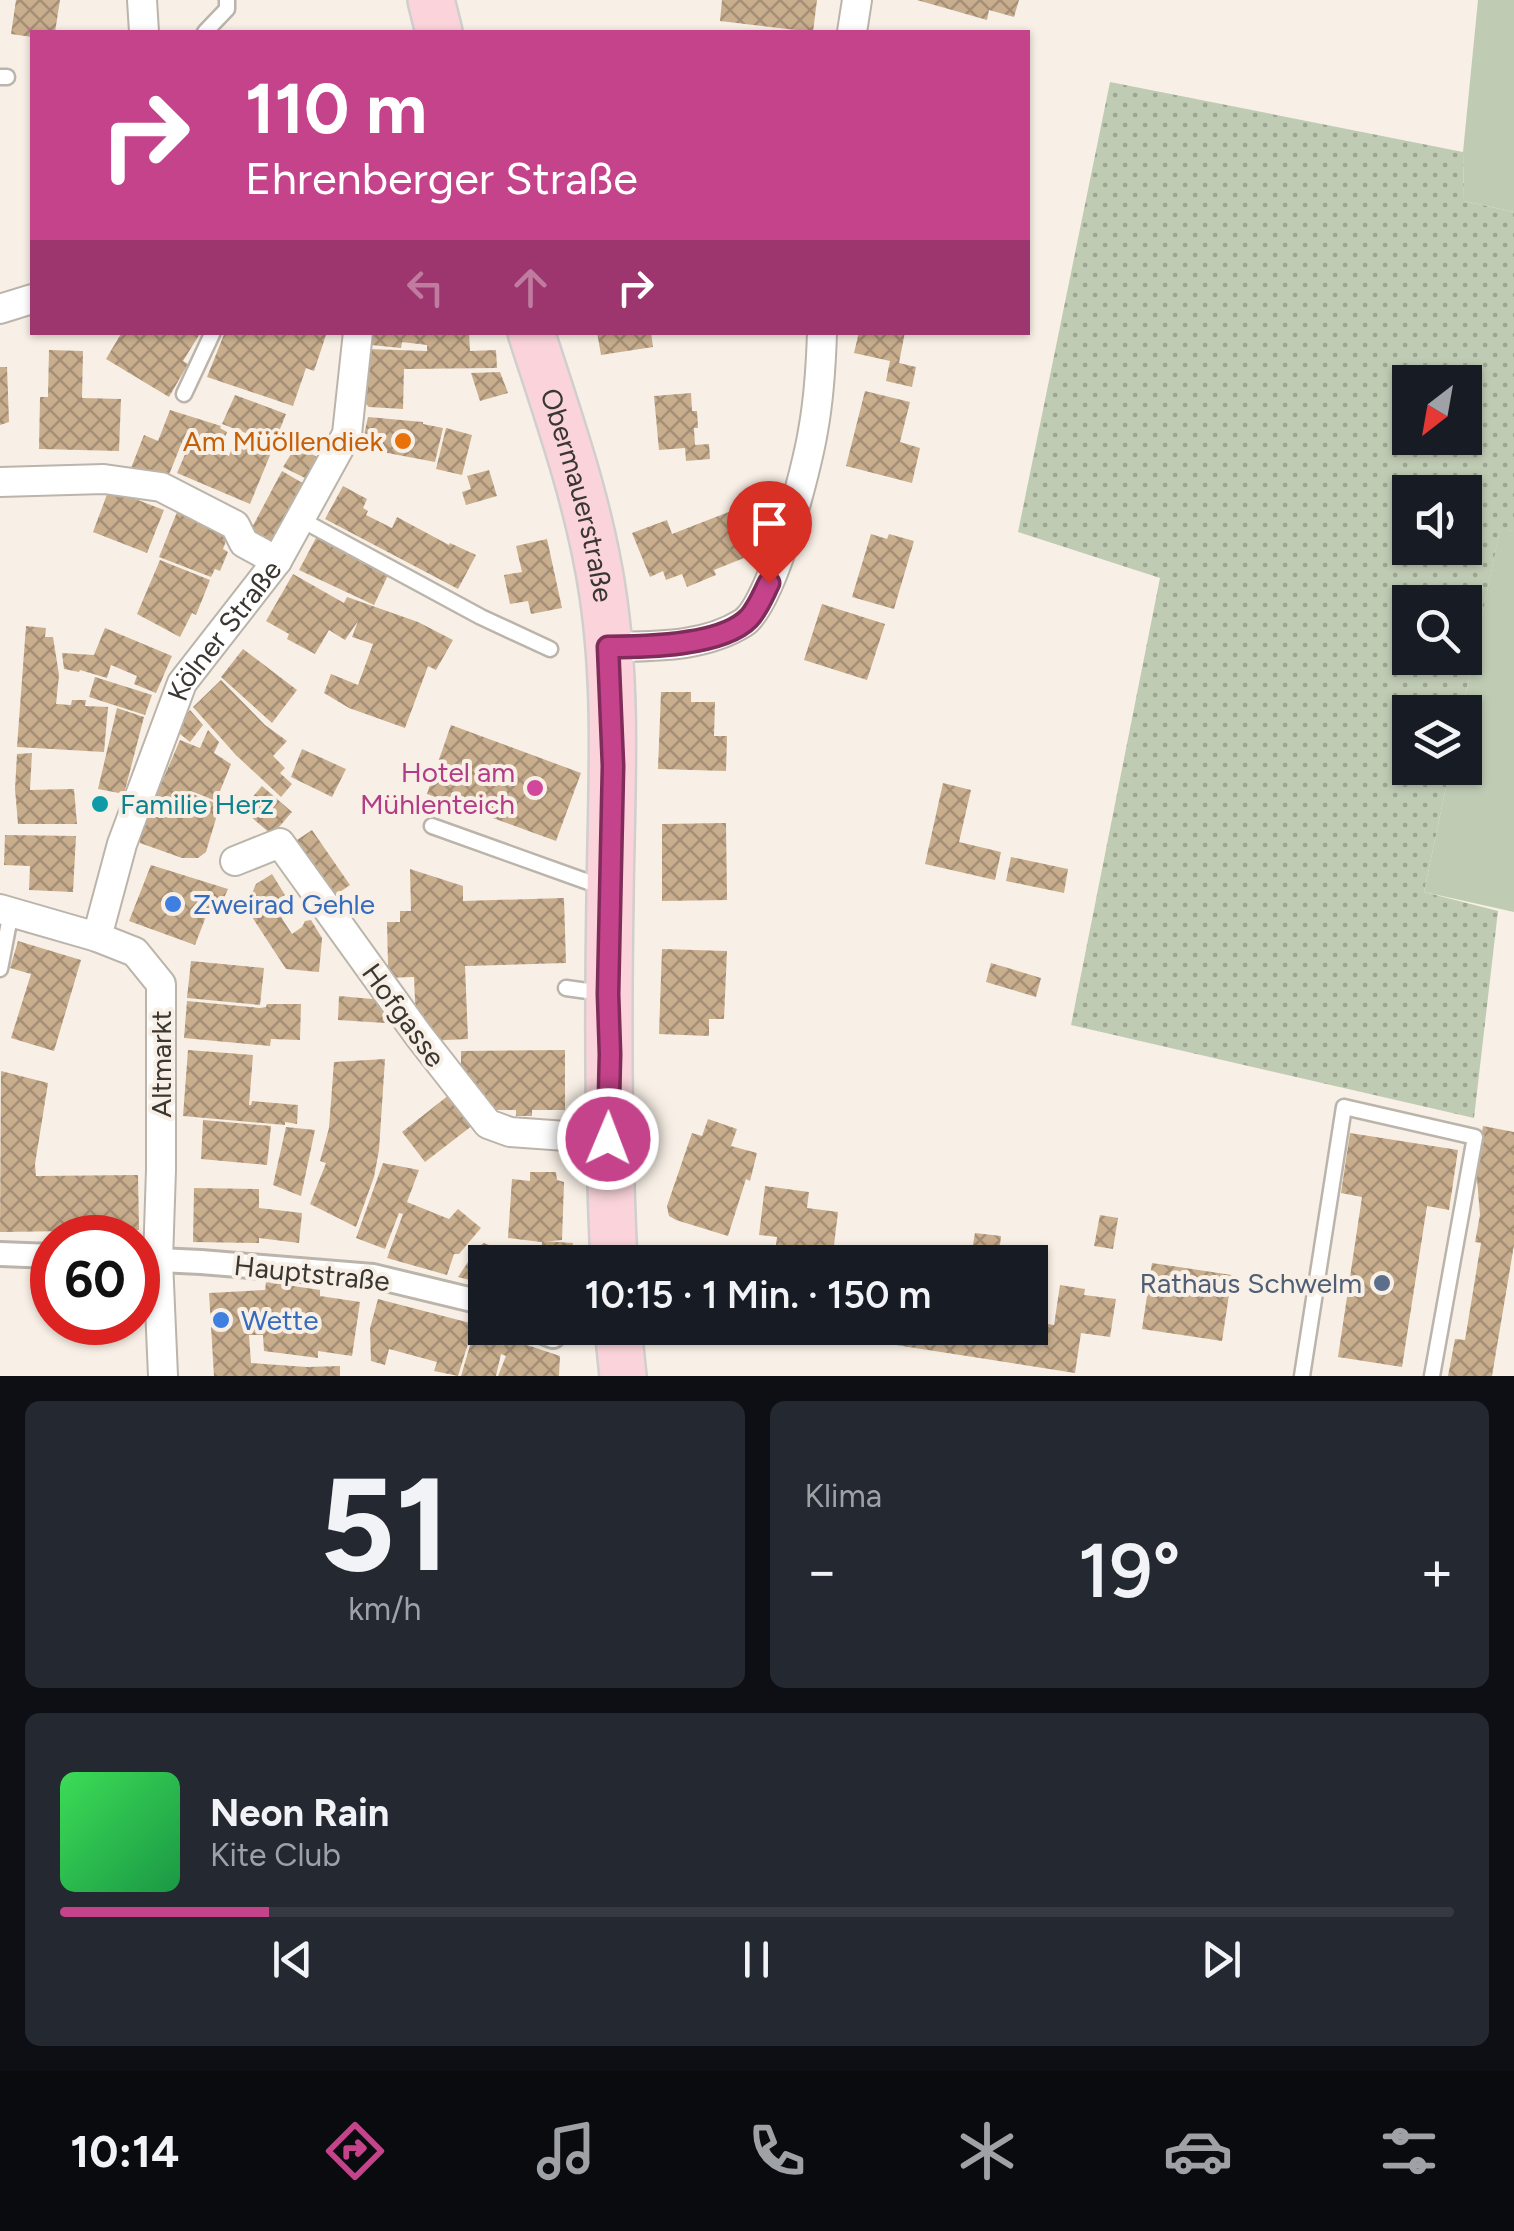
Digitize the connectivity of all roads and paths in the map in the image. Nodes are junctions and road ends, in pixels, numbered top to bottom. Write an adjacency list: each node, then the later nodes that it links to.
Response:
1 (142, 0): 5 (street)
2 (227, 0): 6 (lane)
3 (431, 0): 7 (main road)
4 (857, 0): 8 (street)
5 (144, 30)
6 (206, 30)
7 (439, 30)
8 (852, 30)
9 (30, 300): 10 (street)
10 (0, 309)
11 (213, 335): 15 (lane)
12 (358, 335): 17 (street, Kölner Straße)
13 (532, 335): 19 (main road, Obermauerstraße)
14 (822, 335): 19 (street)
15 (184, 394)
16 (0, 482): 18 (street)
17 (300, 519): 18 (street, Kölner Straße); 20 (lane)
18 (277, 561): 25 (street, Kölner Straße)
19 (608, 647): 23 (main road, Obermauerstraße)
20 (550, 649)
21 (432, 826): 23 (lane)
22 (236, 861): 27 (street, Hofgasse)
23 (610, 890): 27 (main road, Obermauerstraße)
24 (6, 911): 25 (street, Altmarkt); 26 (lane)
25 (96, 937): 28 (street, Altmarkt)
26 (0, 969)
27 (608, 1139): 29 (main road, Obermauerstraße)
28 (153, 1215)
29 (613, 1245)
30 (0, 1254): 31 (street)
31 (30, 1255)
32 (160, 1261): 33 (street, Hauptstraße)
33 (468, 1298)
34 (159, 1345): 36 (street, Altmarkt)
35 (620, 1345): 37 (main road)
36 (163, 1376)
37 (623, 1376)
38 (1302, 1376): 39 (lane)
39 (1432, 1376)

